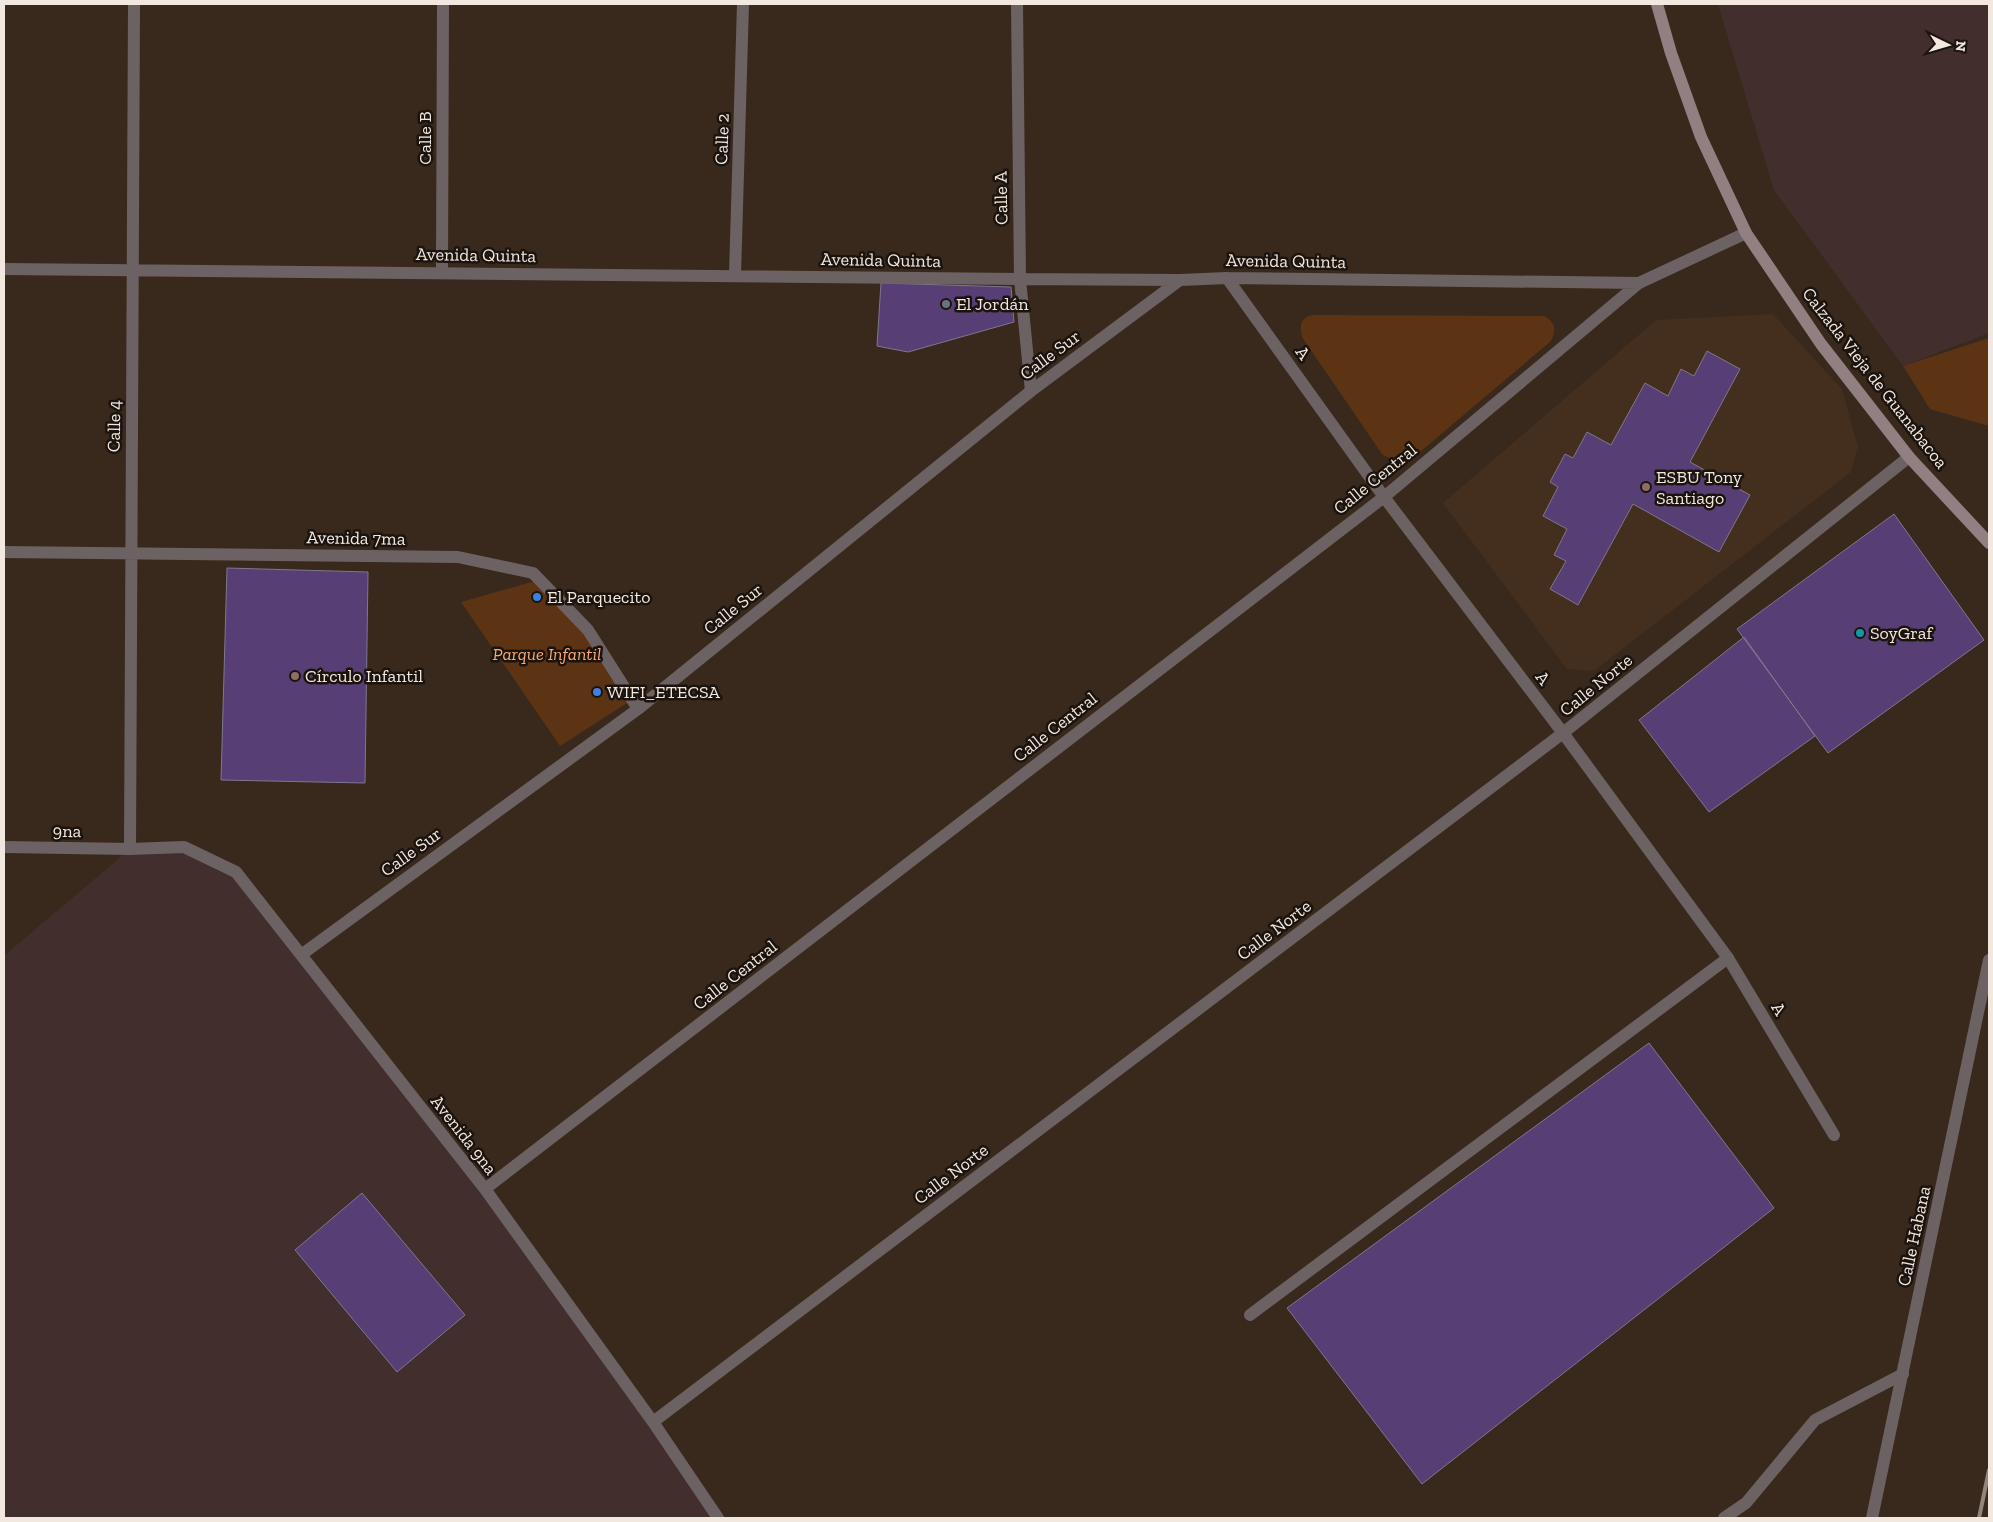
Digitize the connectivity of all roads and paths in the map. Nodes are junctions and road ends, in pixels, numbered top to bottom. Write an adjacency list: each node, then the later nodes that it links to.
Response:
1 (134, 4): 8 (street, Calle 4)
2 (443, 4): 9 (street, Calle B)
3 (743, 4): 10 (street, Calle 2)
4 (1017, 4): 12 (street, Calle A)
5 (1657, 4): 6 (main road, Calzada Vieja de Guanabacoa)
6 (1746, 233): 14 (street, Avenida Quinta); 16 (main road, Calzada Vieja de Guanabacoa)
7 (4, 269): 8 (street, Avenida Quinta)
8 (133, 271): 9 (street, Avenida Quinta); 20 (street, Calle 4)
9 (442, 272): 10 (street, Avenida Quinta)
10 (735, 276): 12 (street, Avenida Quinta)
11 (1227, 278): 13 (street, Avenida Quinta); 14 (street, Avenida Quinta); 17 (street, A)
12 (1020, 279): 13 (street, Avenida Quinta); 15 (street, Calle A)
13 (1180, 280): 15 (street, Calle Sur)
14 (1639, 283): 17 (street, Calle Central)
15 (1031, 391): 21 (street, Calle Sur)
16 (1909, 457): 18 (main road, Calzada Vieja de Guanabacoa); 22 (street, Calle Norte)
17 (1384, 497): 22 (street, A); 29 (street, Calle Central)
18 (1989, 543)
19 (4, 552): 20 (street, Avenida 7ma)
20 (130, 552): 21 (street, Avenida 7ma); 24 (street, Calle 4)
21 (638, 709): 25 (street, Calle Sur)
22 (1563, 734): 26 (street, A); 32 (street, Calle Norte)
23 (4, 847): 24 (street, 9na)
24 (130, 849): 25 (street, Avenida 9na)
25 (300, 955): 29 (street, Avenida 9na)
26 (1728, 958): 28 (street, A); 30 (street)
27 (1989, 960): 31 (street, Calle Habana)
28 (1834, 1135)
29 (485, 1189): 32 (street, Avenida 9na)
30 (1250, 1315)
31 (1903, 1374): 34 (street); 35 (street, Calle Habana)
32 (653, 1422): 33 (street, Avenida 9na)
33 (718, 1518)
34 (1724, 1518)
35 (1872, 1518)

